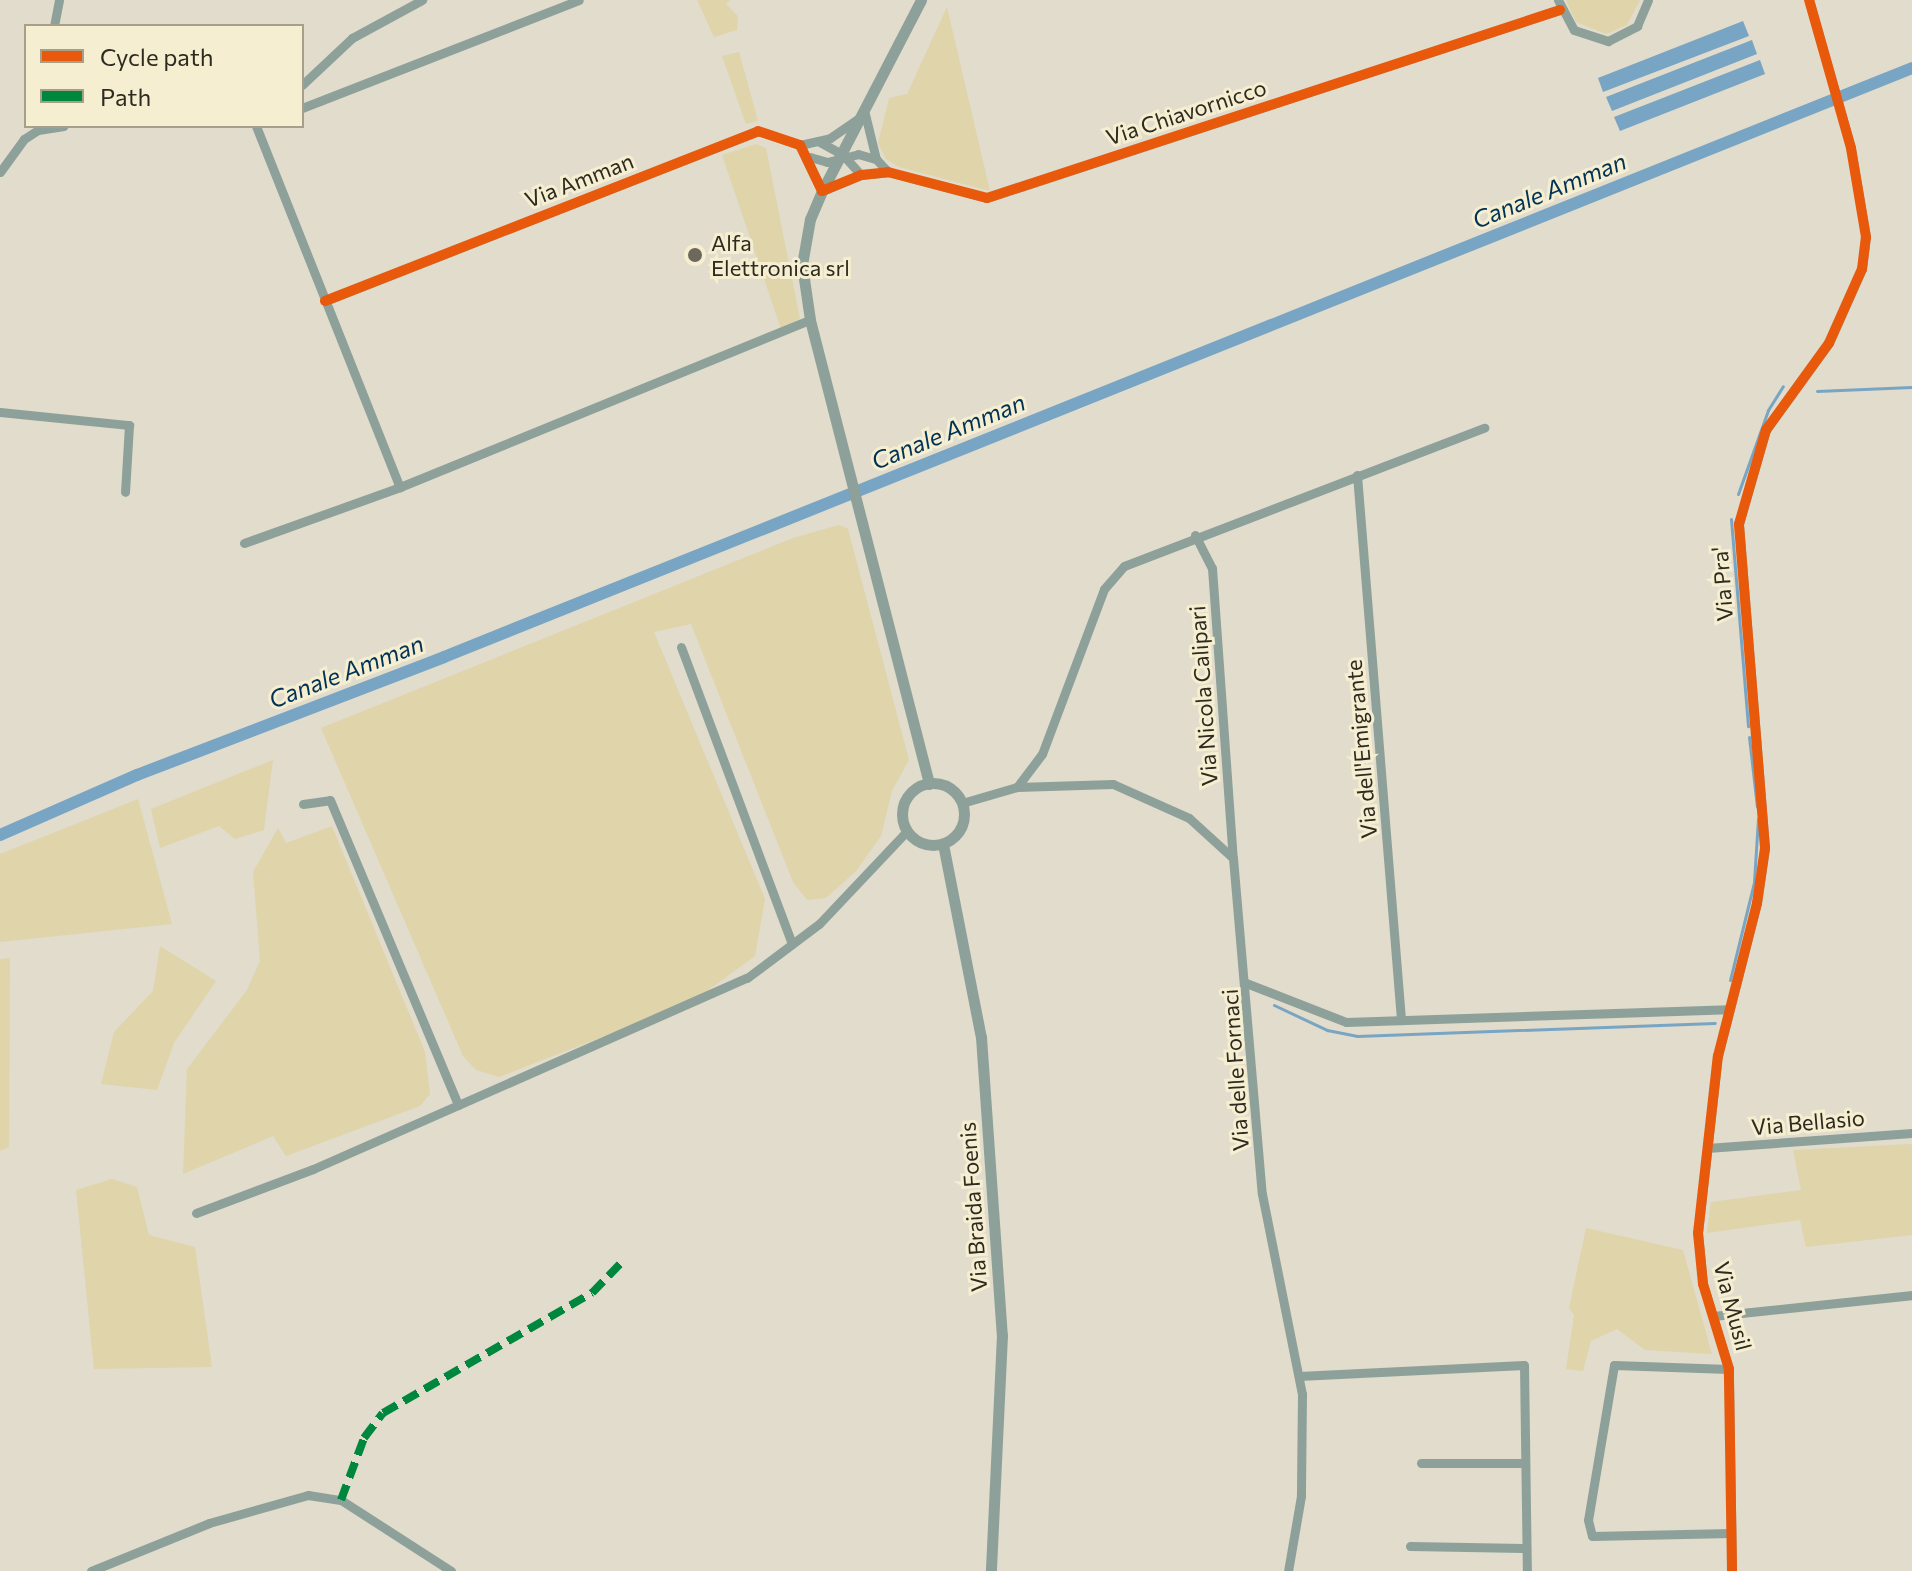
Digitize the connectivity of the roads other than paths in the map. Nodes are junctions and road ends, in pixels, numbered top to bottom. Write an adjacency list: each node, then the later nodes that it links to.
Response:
1 (59, 0): 8 (street)
2 (422, 0): 9 (street)
3 (579, 0): 10 (street)
4 (921, 0): 11 (street)
5 (1648, 0): 7 (street)
6 (1809, 0): 42 (street, Via Pra')
7 (1559, 5): 20 (street, Via Chiavornicco)
8 (54, 24)
9 (304, 83)
10 (304, 107)
11 (865, 114): 14 (street); 16 (street); 18 (street)
12 (38, 128): 19 (street)
13 (257, 128): 23 (street)
14 (818, 141): 15 (street); 16 (street)
15 (800, 145): 17 (street); 23 (street, Via Amman)
16 (843, 155): 17 (street); 18 (street); 21 (street); 22 (street)
17 (810, 157): 22 (street)
18 (876, 159): 20 (street)
19 (0, 172)
20 (888, 172): 21 (street, Via Chiavornicco)
21 (861, 175): 22 (street, Via Chiavornicco)
22 (822, 191): 24 (street)
23 (325, 301): 28 (street)
24 (810, 320): 28 (street); 33 (street)
25 (0, 412): 29 (street)
26 (1484, 428): 27 (street)
27 (1357, 475): 30 (street); 43 (street, Via dell'Emigrante)
28 (400, 487): 31 (street)
29 (125, 492)
30 (1195, 535): 34 (street); 39 (street, Via Nicola Calipari)
31 (244, 543)
32 (681, 647): 40 (street)
33 (929, 784): 35 (street); 37 (street)
34 (1017, 787): 35 (street); 39 (street)
35 (962, 803): 38 (street)
36 (303, 804): 44 (street)
37 (907, 831): 38 (street); 40 (street)
38 (943, 844): 59 (street, Via Braida Foenis)
39 (1233, 858): 41 (street, Via delle Fornaci)
40 (792, 944): 44 (street)
41 (1246, 983): 43 (street); 51 (street, Via delle Fornaci)
42 (1728, 1009): 43 (street); 46 (street, Via Pra')
43 (1401, 1020)
44 (458, 1105): 47 (street)
45 (1912, 1133): 46 (street, Via Bellasio)
46 (1707, 1148): 49 (street, Via Musil)
47 (196, 1213)
48 (1912, 1295): 49 (street, Via Musil)
49 (1713, 1316): 50 (street, Via Musil)
50 (1729, 1369): 54 (street, Via Musil); 54 (street)
51 (1299, 1376): 53 (street); 60 (street, Via delle Fornaci)
52 (1421, 1463): 53 (street)
53 (1523, 1463): 56 (street)
54 (1731, 1533): 62 (street, Via Musil)
55 (1410, 1546): 56 (street)
56 (1523, 1548): 61 (street)
57 (91, 1571): 58 (street)
58 (451, 1571)
59 (991, 1571)
60 (1288, 1571)
61 (1527, 1571)
62 (1732, 1571)

